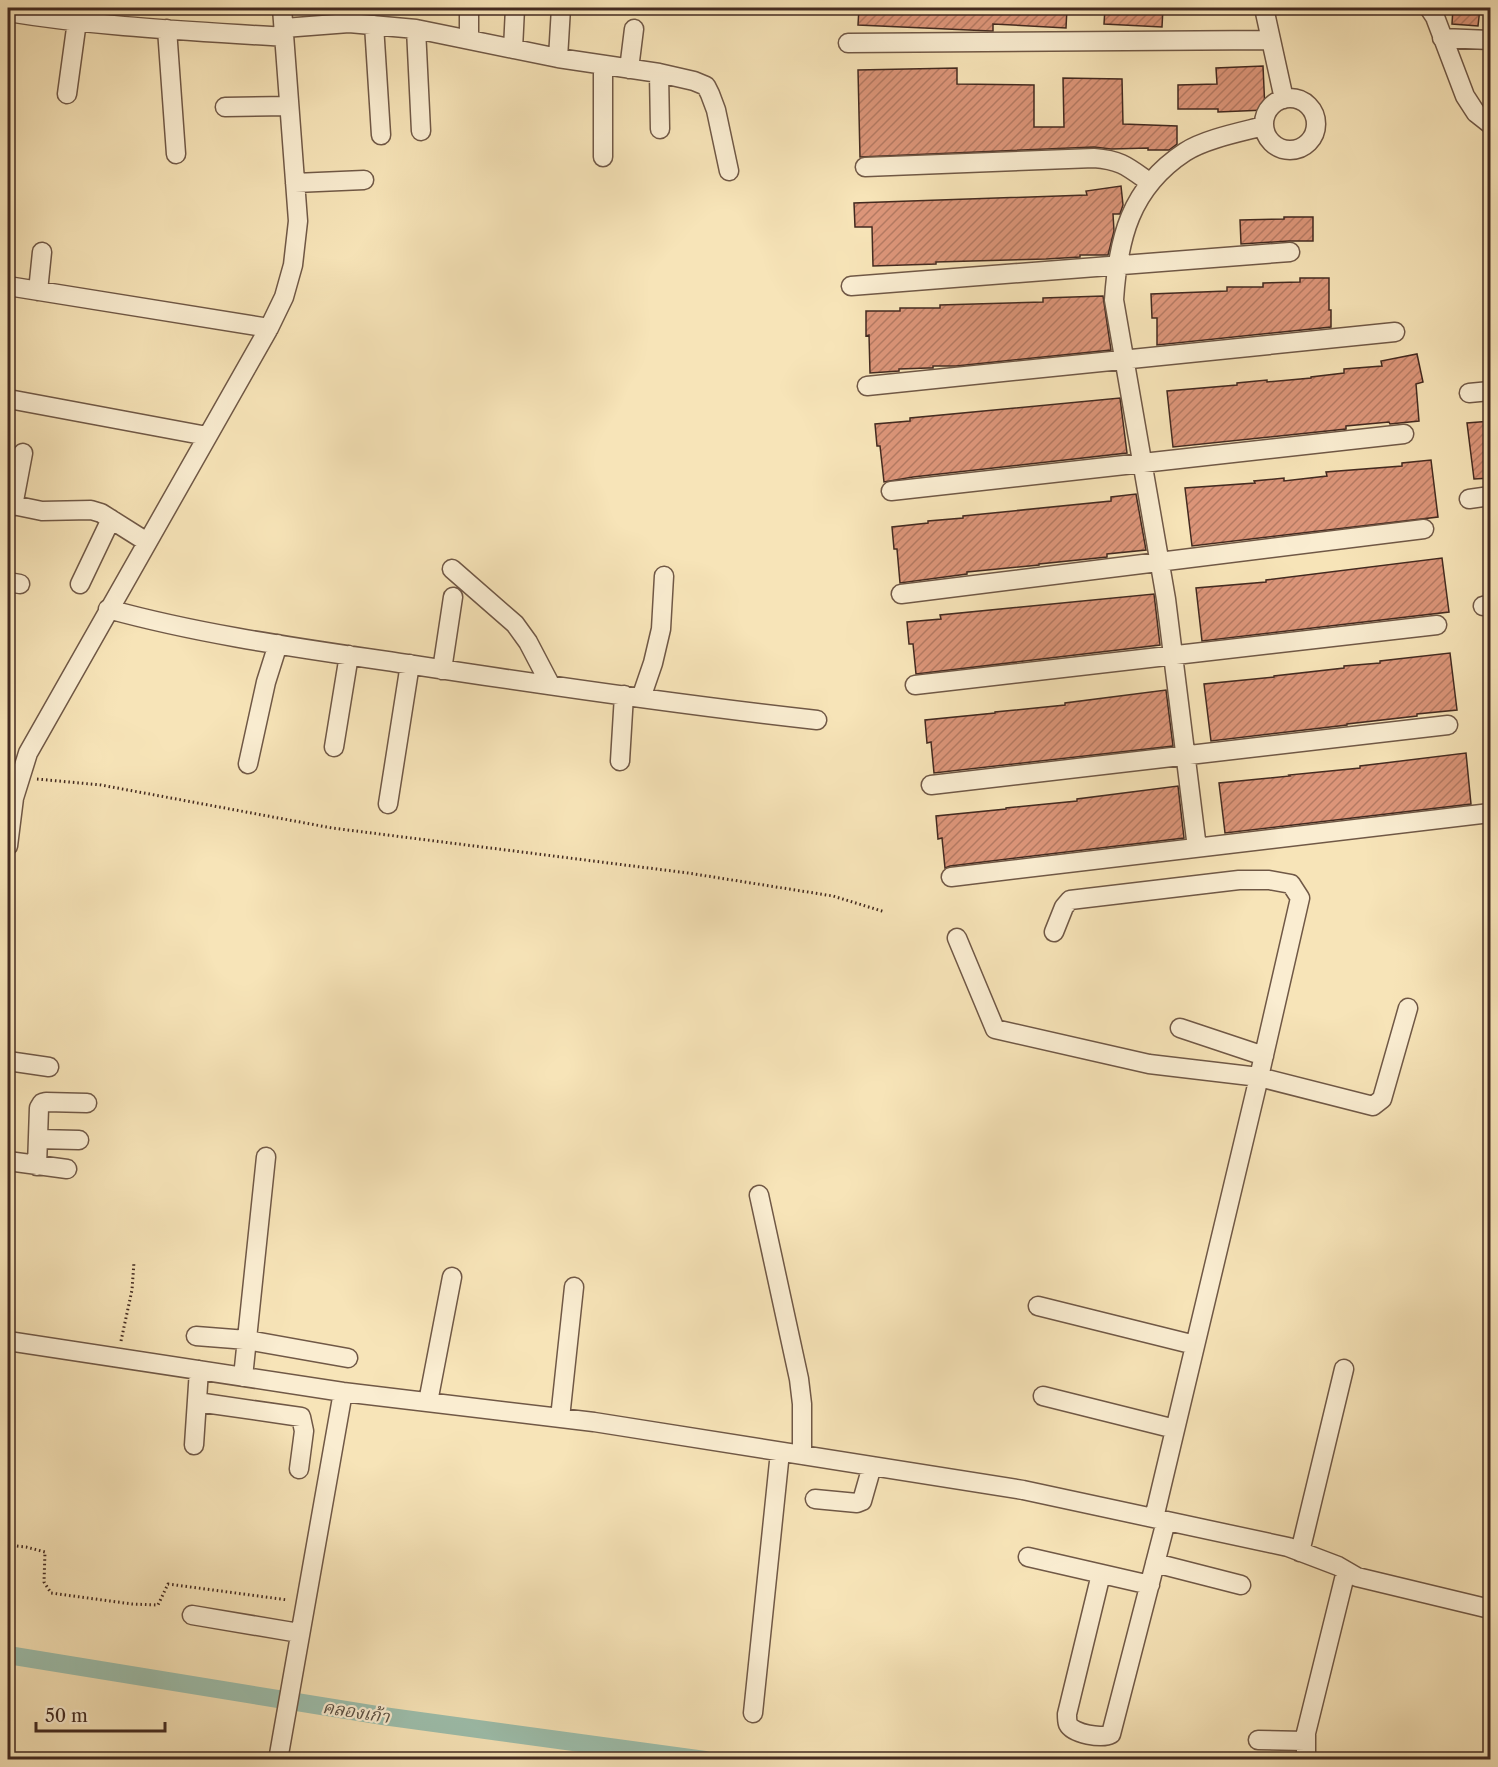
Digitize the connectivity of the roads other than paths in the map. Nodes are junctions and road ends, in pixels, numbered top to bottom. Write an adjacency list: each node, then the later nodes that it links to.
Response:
1 (282, 8): 14 (street)
2 (470, 8): 16 (street)
3 (514, 8): 20 (street)
4 (561, 8): 21 (street)
5 (1264, 8): 18 (street)
6 (1429, 8): 15 (street)
7 (8, 12): 8 (street)
8 (42, 13): 9 (street)
9 (77, 21): 11 (street); 25 (street)
10 (374, 25): 12 (street); 14 (street); 33 (street)
11 (167, 29): 14 (street); 34 (street)
12 (417, 29): 16 (street); 32 (street)
13 (634, 29): 23 (street)
14 (284, 32): 27 (street)
15 (1442, 38): 17 (street); 29 (street)
16 (469, 39): 20 (street)
17 (1491, 39)
18 (1270, 40): 19 (street); 26 (street)
19 (848, 43)
20 (513, 49): 21 (street)
21 (558, 58): 22 (street)
22 (603, 66): 23 (street); 35 (street)
23 (629, 69): 24 (street)
24 (659, 73): 31 (street); 37 (street)
25 (67, 94)
26 (1284, 99): 30 (street); 30 (street)
27 (290, 106): 28 (street); 40 (street)
28 (225, 107)
29 (1491, 124)
30 (1264, 126): 39 (street)
31 (660, 129)
32 (421, 131)
33 (381, 135)
34 (176, 154)
35 (603, 157)
36 (865, 167): 39 (street)
37 (729, 171)
38 (364, 180): 40 (street)
39 (1149, 182): 43 (street)
40 (295, 183): 47 (street)
41 (42, 252): 46 (street)
42 (1290, 252): 43 (street)
43 (1118, 265): 45 (street); 49 (street)
44 (8, 286): 46 (street)
45 (851, 286)
46 (38, 291): 47 (street)
47 (269, 328): 55 (street)
48 (1395, 332): 49 (street)
49 (1125, 359): 50 (street); 57 (street)
50 (867, 386)
51 (1491, 391): 52 (street)
52 (1469, 393)
53 (14, 400): 55 (street)
54 (1404, 434): 57 (street)
55 (207, 436): 64 (street)
56 (23, 453): 61 (street)
57 (1143, 463): 58 (street); 65 (street)
58 (891, 491)
59 (1491, 496): 60 (street)
60 (1469, 499)
61 (10, 505): 62 (street)
62 (111, 519): 64 (street); 68 (street)
63 (1424, 529): 65 (street)
64 (147, 542): 71 (street)
65 (1160, 562): 69 (street); 75 (street)
66 (452, 568): 78 (street)
67 (664, 576): 80 (street)
68 (80, 584)
69 (901, 594)
70 (453, 597): 77 (street)
71 (108, 609): 73 (street); 90 (street)
72 (1437, 625): 75 (street)
73 (278, 644): 74 (street); 86 (street)
74 (349, 655): 76 (street); 83 (street)
75 (1173, 655): 79 (street); 84 (street)
76 (410, 664): 77 (street); 88 (street)
77 (442, 670): 78 (street)
78 (550, 684): 80 (street)
79 (915, 685)
80 (632, 696): 81 (street); 85 (street)
81 (817, 720)
82 (1448, 725): 84 (street)
83 (334, 747)
84 (1186, 755): 87 (street); 91 (street)
85 (621, 760)
86 (248, 764)
87 (931, 785)
88 (388, 804)
89 (1491, 813): 91 (street)
90 (8, 846)
91 (1197, 848): 92 (street)
92 (951, 877)
93 (1054, 932): 97 (street)
94 (957, 938): 100 (street)
95 (1408, 1008): 100 (street)
96 (1180, 1028): 97 (street)
97 (1264, 1056): 100 (street)
98 (8, 1061): 99 (street)
99 (49, 1067)
100 (1259, 1077): 115 (street)
101 (87, 1103): 102 (street)
102 (38, 1138): 103 (street); 106 (street)
103 (79, 1140)
104 (266, 1157): 113 (street)
105 (8, 1161): 106 (street)
106 (38, 1166): 107 (street)
107 (67, 1169)
108 (759, 1195): 128 (street)
109 (452, 1277): 123 (street)
110 (574, 1287): 124 (street)
111 (1038, 1306): 115 (street)
112 (196, 1336): 113 (street)
113 (247, 1340): 116 (street); 119 (street)
114 (8, 1341): 118 (street)
115 (1195, 1345): 125 (street)
116 (348, 1358)
117 (1344, 1369): 133 (street)
118 (199, 1370): 119 (street); 122 (street)
119 (243, 1377): 120 (street)
120 (342, 1392): 123 (street); 142 (street)
121 (1043, 1396): 125 (street)
122 (197, 1402): 126 (street); 130 (street)
123 (428, 1402): 124 (street)
124 (560, 1418): 127 (street)
125 (1175, 1430): 132 (street)
126 (194, 1445)
127 (780, 1452): 128 (street); 143 (street)
128 (802, 1455): 129 (street)
129 (872, 1466): 131 (street); 132 (street)
130 (299, 1469)
131 (815, 1499)
132 (1160, 1520): 133 (street); 135 (street)
133 (1300, 1552): 136 (street)
134 (1028, 1557): 137 (street)
135 (1155, 1563): 138 (street); 139 (street)
136 (1346, 1571): 140 (street); 144 (street)
137 (1101, 1574): 138 (street); 138 (street)
138 (1150, 1585)
139 (1241, 1585)
140 (1491, 1609)
141 (192, 1616): 142 (street)
142 (299, 1633): 145 (street)
143 (753, 1713)
144 (1258, 1740)
145 (278, 1760)

